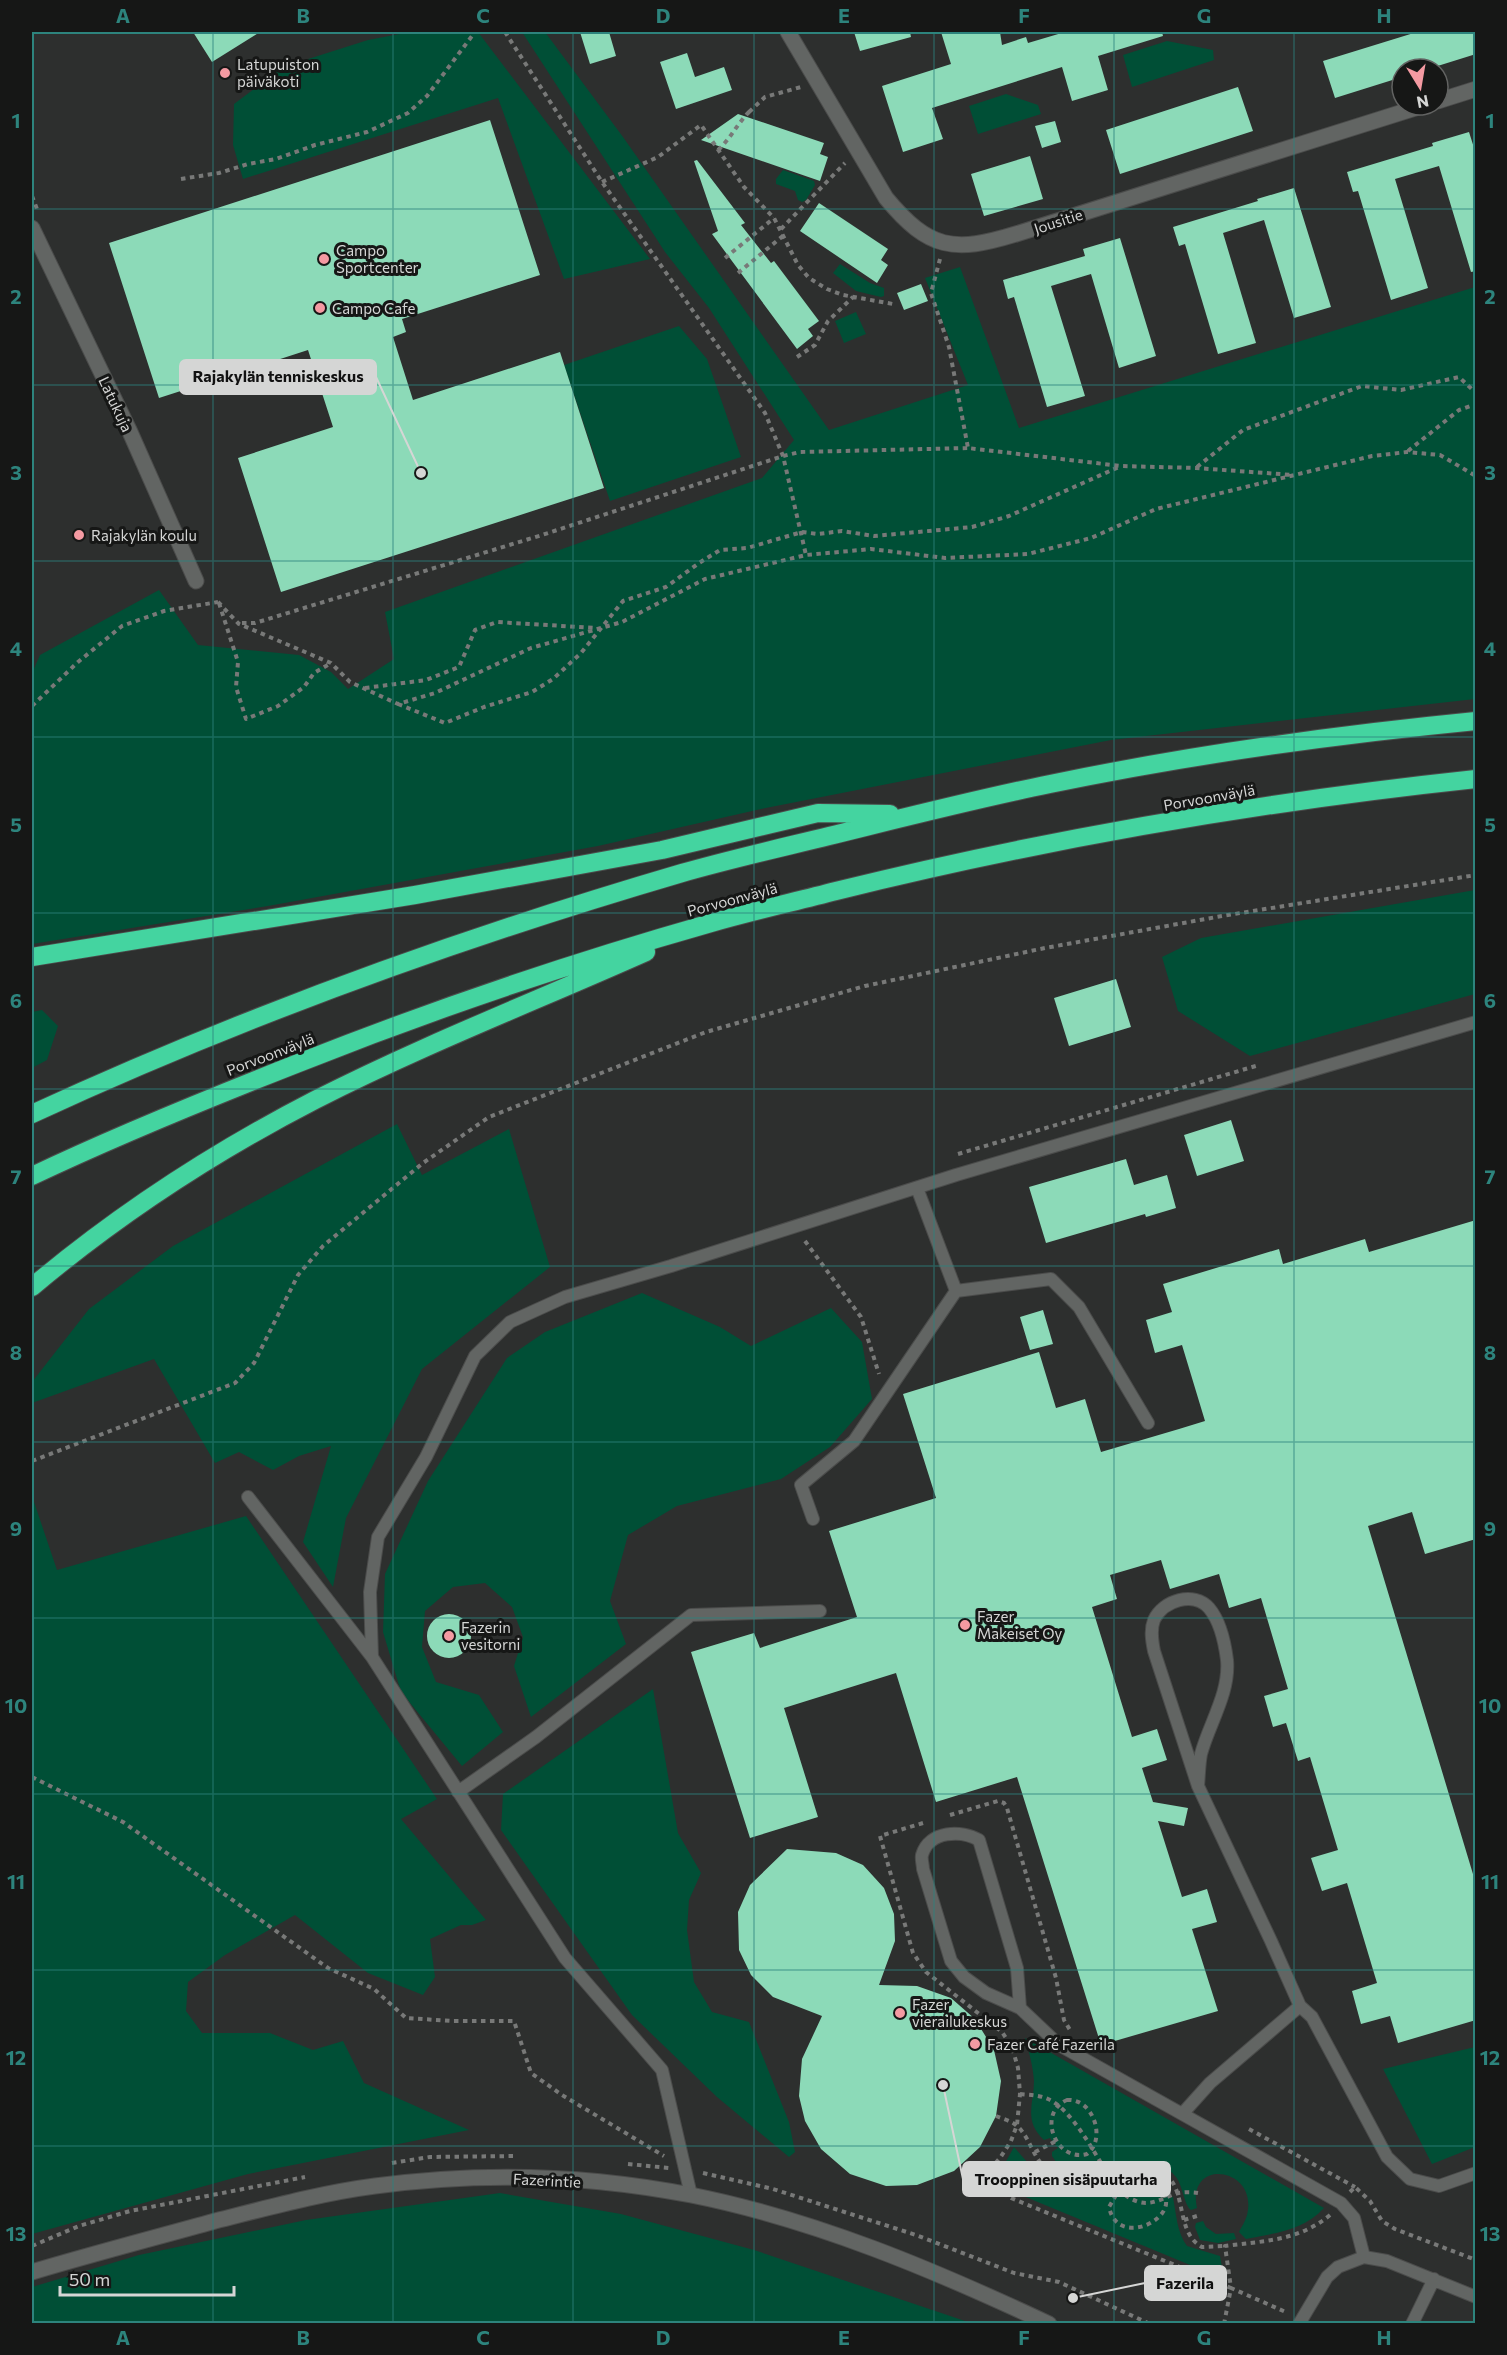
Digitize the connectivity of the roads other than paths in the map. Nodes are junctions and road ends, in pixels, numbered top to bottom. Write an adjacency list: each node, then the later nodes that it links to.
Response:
1 (788, 32): 4 (street, Jousitie)
2 (1476, 89): 3 (street)
3 (1450, 97)
4 (1390, 116)
5 (32, 228): 6 (street, Latukuja)
6 (196, 581)
7 (1476, 722): 9 (highway)
8 (1476, 779): 10 (highway, Porvoonväylä)
9 (913, 815): 11 (highway); 13 (highway)
10 (716, 921): 14 (highway, Porvoonväylä); 16 (highway)
11 (32, 957)
12 (1476, 1022): 15 (lane)
13 (32, 1114)
14 (32, 1176)
15 (917, 1188): 17 (lane); 22 (lane)
16 (32, 1287)
17 (956, 1290): 18 (lane); 20 (lane)
18 (1148, 1423)
19 (248, 1497): 22 (lane)
20 (813, 1519)
21 (820, 1611): 24 (lane)
22 (372, 1657): 24 (lane)
23 (1198, 1786): 23 (lane); 25 (lane)
24 (458, 1792): 29 (lane)
25 (1300, 2006): 27 (lane); 28 (lane)
26 (1020, 2008): 26 (lane); 27 (lane)
27 (1183, 2113): 30 (lane)
28 (1476, 2173)
29 (691, 2195): 31 (street, Fazerintie); 35 (street, Fazerintie)
30 (1364, 2257): 32 (lane); 34 (lane)
31 (32, 2272)
32 (1434, 2279): 33 (lane); 36 (lane)
33 (1476, 2297)
34 (1301, 2321)
35 (1049, 2324)
36 (1412, 2324)

